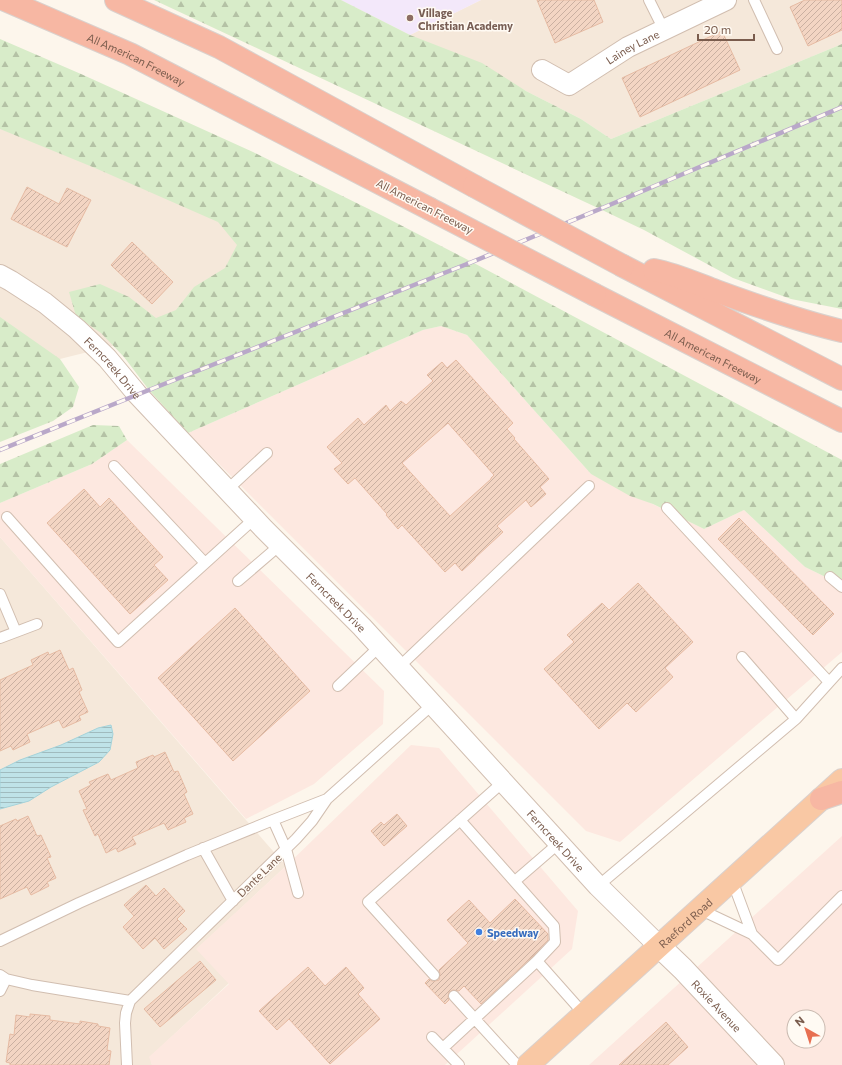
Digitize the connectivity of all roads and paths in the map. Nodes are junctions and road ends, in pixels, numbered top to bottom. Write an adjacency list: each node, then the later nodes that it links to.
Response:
1 (5, 0): 13 (highway, All American Freeway, bridge)
2 (116, 0): 9 (highway, bridge)
3 (649, 0): 6 (lane)
4 (726, 0): 6 (street, Lainey Lane)
5 (754, 0): 7 (lane)
6 (664, 30): 8 (street, Lainey Lane)
7 (777, 49)
8 (542, 70)
9 (652, 274): 11 (highway); 12 (highway)
10 (0, 275): 17 (street, Ferncreek Drive)
11 (842, 331)
12 (842, 379)
13 (842, 420)
14 (267, 453): 17 (lane)
15 (114, 466): 22 (lane)
16 (589, 486): 32 (lane)
17 (227, 490): 20 (street, Ferncreek Drive)
18 (667, 508): 34 (lane)
19 (7, 517): 22 (lane)
20 (254, 519): 21 (street, Ferncreek Drive); 22 (lane)
21 (280, 545): 24 (lane); 30 (street, Ferncreek Drive)
22 (205, 563)
23 (830, 577): 25 (lane)
24 (238, 582)
25 (842, 587)
26 (0, 594): 28 (lane)
27 (37, 624): 28 (lane)
28 (16, 632): 29 (lane)
29 (0, 638)
30 (380, 646): 32 (street, Ferncreek Drive); 35 (lane)
31 (742, 657): 37 (lane)
32 (399, 667): 36 (street, Ferncreek Drive)
33 (842, 668): 34 (lane)
34 (829, 682): 37 (lane)
35 (338, 686)
36 (433, 704): 39 (street, Ferncreek Drive); 41 (lane, Dante Lane)
37 (796, 719): 50 (lane)
38 (842, 780): 42 (highway, Raeford Road)
39 (503, 782): 44 (lane); 45 (street, Ferncreek Drive)
40 (842, 792): 42 (highway)
41 (327, 799): 43 (lane); 47 (lane, Dante Lane)
42 (821, 799): 48 (highway, Raeford Road)
43 (273, 820): 46 (lane); 47 (lane)
44 (460, 820): 49 (lane); 59 (lane)
45 (559, 843): 49 (lane); 50 (street, Ferncreek Drive)
46 (203, 848): 53 (lane); 56 (lane)
47 (286, 849): 51 (lane); 53 (lane, Dante Lane)
48 (732, 880): 54 (highway, Raeford Road); 55 (lane)
49 (515, 881): 58 (lane)
50 (598, 886): 57 (street, Ferncreek Drive)
51 (298, 893)
52 (842, 896): 55 (lane)
53 (233, 901): 63 (lane, Dante Lane)
54 (700, 909): 55 (lane); 57 (highway, Raeford Road)
55 (752, 934)
56 (0, 941)
57 (659, 946): 64 (highway, Raeford Road); 73 (street, Roxie Avenue)
58 (537, 961): 64 (lane); 65 (lane)
59 (434, 975)
60 (3, 977): 61 (lane); 63 (lane)
61 (0, 991)
62 (454, 996): 65 (lane)
63 (130, 1001): 69 (lane)
64 (584, 1014): 68 (highway, Raeford Road)
65 (474, 1019): 67 (lane); 71 (lane)
66 (432, 1037): 67 (lane)
67 (443, 1048): 70 (lane)
68 (544, 1056): 72 (highway, Raeford Road)
69 (127, 1065)
70 (459, 1065)
71 (517, 1065)
72 (528, 1065)
73 (773, 1065)

